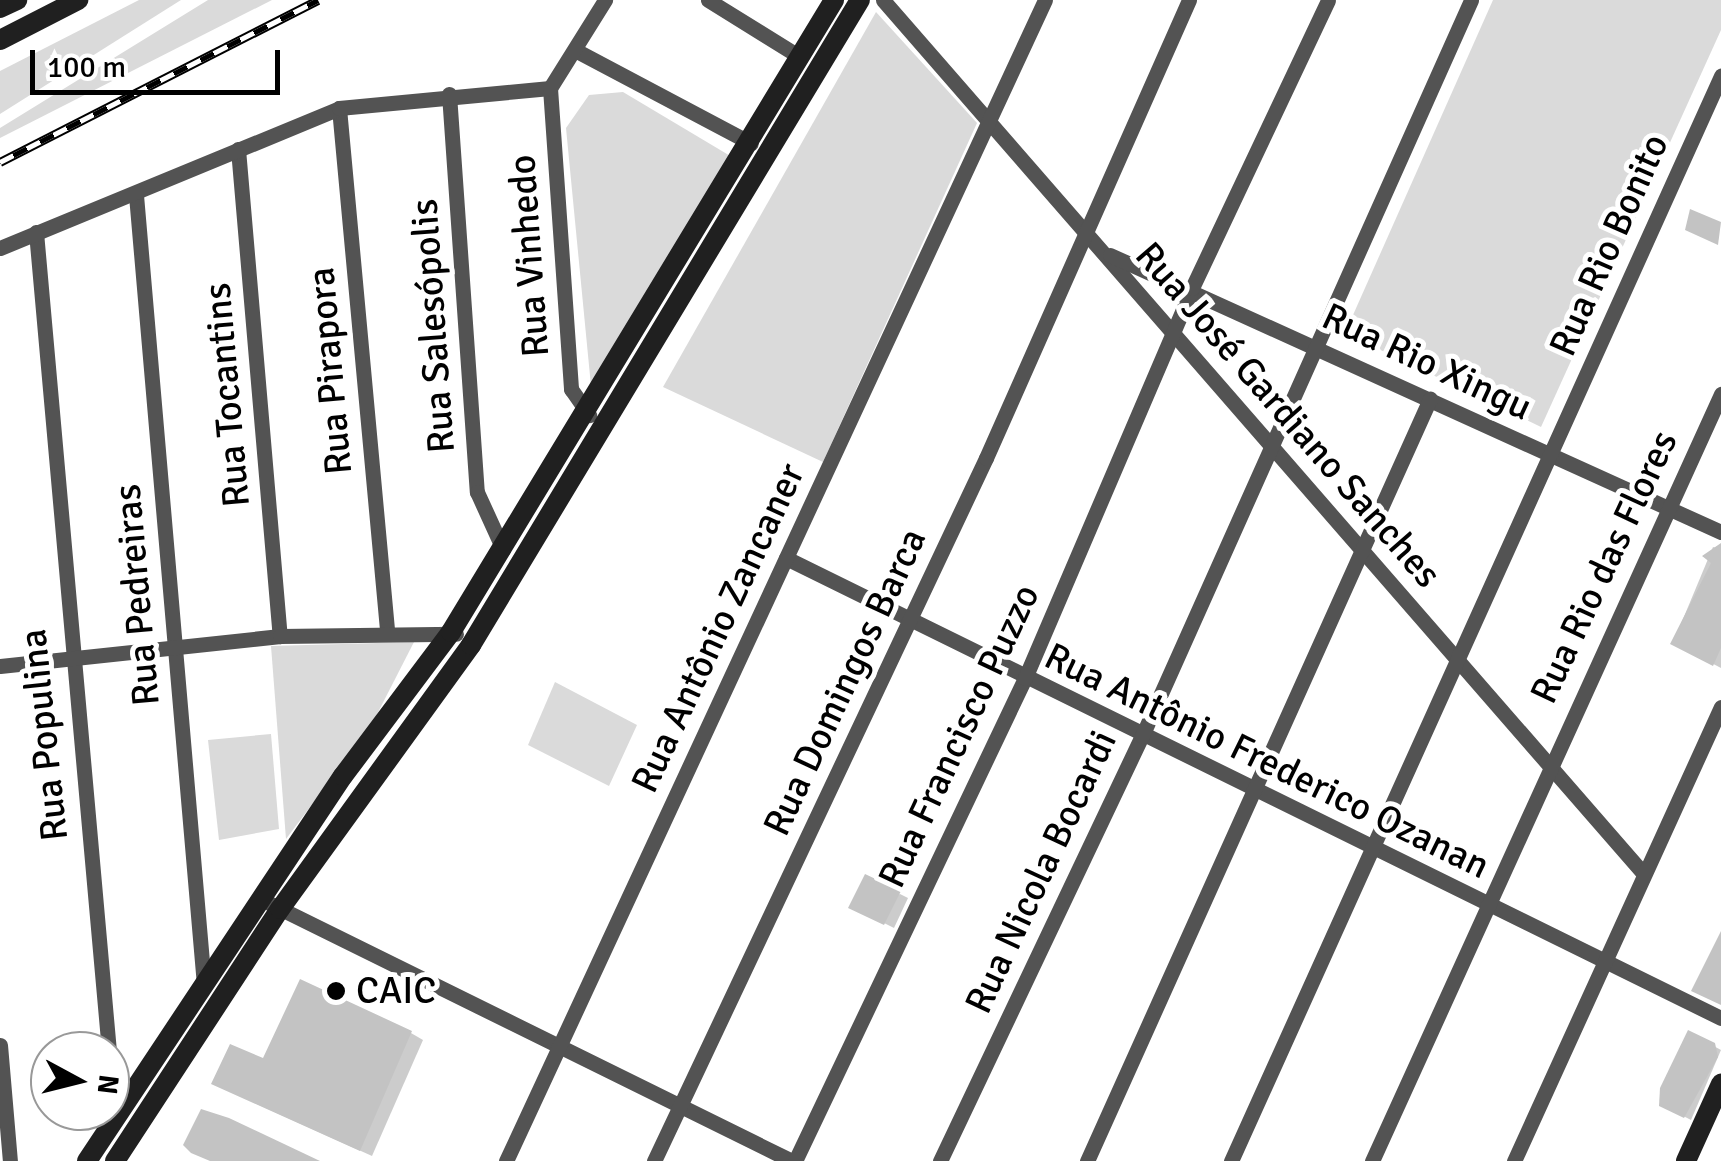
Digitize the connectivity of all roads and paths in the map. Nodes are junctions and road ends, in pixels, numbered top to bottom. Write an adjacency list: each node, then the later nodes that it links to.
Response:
1 (16, 0): 12 (main road)
2 (78, 0): 13 (main road)
3 (605, 0): 14 (street)
4 (708, 0): 15 (street)
5 (834, 0): 15 (main road)
6 (860, 0): 30 (main road)
7 (884, 0): 20 (street, Rua José Gardiano Sanches)
8 (1045, 0): 20 (street, Rua Antônio Zancaner)
9 (1189, 0): 24 (street, Rua Domingos Barca)
10 (1328, 0): 28 (street, Rua Francisco Puzzo)
11 (1471, 0): 32 (street, Rua Nicola Bocardi)
12 (0, 8)
13 (0, 40)
14 (575, 50): 17 (street); 21 (street)
15 (800, 56): 21 (main road)
16 (1721, 76): 37 (street, Rua Rio Bonito)
17 (550, 88): 18 (street); 35 (street, Rua Vinhedo)
18 (449, 94): 19 (street); 40 (street, Rua Salesópolis)
19 (339, 108): 22 (street); 44 (street, Rua Pirapora)
20 (989, 124): 24 (street, Rua José Gardiano Sanches); 42 (street, Rua Antônio Zancaner)
21 (751, 143): 29 (main road)
22 (238, 149): 23 (street); 46 (street, Rua Tocantins)
23 (136, 195): 25 (street); 47 (street, Rua Pedreiras)
24 (1088, 228): 27 (street, Rua José Gardiano Sanches); 43 (street, Rua Domingos Barca)
25 (36, 232): 26 (street); 49 (street, Rua Populina)
26 (0, 248)
27 (1106, 254): 28 (street, Rua Rio Xingu); 31 (street, Rua José Gardiano Sanches)
28 (1192, 288): 31 (street, Rua Francisco Puzzo); 32 (street, Rua Rio Xingu)
29 (655, 307): 30 (main road); 35 (main road)
30 (674, 320): 48 (main road)
31 (1173, 335): 36 (street, Rua José Gardiano Sanches); 52 (street, Rua Francisco Puzzo)
32 (1312, 346): 34 (street, Rua Rio Xingu); 36 (street, Rua Nicola Bocardi)
33 (1721, 394): 38 (street, Rua Rio das Flores)
34 (1430, 399): 37 (street, Rua Rio Xingu); 41 (street)
35 (588, 416): 40 (main road)
36 (1268, 443): 41 (street, Rua José Gardiano Sanches); 54 (street, Rua Nicola Bocardi)
37 (1549, 453): 38 (street, Rua Rio Xingu); 50 (street, Rua Rio Bonito)
38 (1670, 508): 39 (street, Rua Rio Xingu); 55 (street, Rua Rio das Flores)
39 (1721, 532)
40 (503, 549): 45 (main road)
41 (1362, 549): 50 (street, Rua José Gardiano Sanches); 56 (street)
42 (786, 558): 43 (street, Rua Antônio Frederico Ozanan); 66 (street, Rua Antônio Zancaner)
43 (910, 622): 52 (street, Rua Antônio Frederico Ozanan); 69 (street, Rua Domingos Barca)
44 (386, 629): 45 (street); 46 (street)
45 (452, 632): 48 (street); 59 (main road)
46 (280, 636): 47 (street)
47 (174, 645): 49 (street); 62 (street, Rua Pedreiras)
48 (471, 645): 59 (main road)
49 (67, 656): 51 (street); 64 (street, Rua Populina)
50 (1454, 658): 55 (street, Rua José Gardiano Sanches); 57 (street, Rua Rio Bonito)
51 (0, 666)
52 (1025, 678): 54 (street, Rua Antônio Frederico Ozanan); 76 (street, Rua Francisco Puzzo)
53 (1721, 707): 58 (street)
54 (1142, 736): 56 (street, Rua Antônio Frederico Ozanan); 77 (street, Rua Nicola Bocardi)
55 (1546, 767): 58 (street, Rua José Gardiano Sanches); 60 (street, Rua Rio das Flores)
56 (1256, 792): 57 (street, Rua Antônio Frederico Ozanan); 78 (street)
57 (1374, 850): 60 (street, Rua Antônio Frederico Ozanan); 79 (street, Rua Rio Bonito)
58 (1643, 873): 61 (street)
59 (271, 904): 62 (main road); 66 (street); 73 (main road)
60 (1490, 906): 61 (street, Rua Antônio Frederico Ozanan); 80 (street, Rua Rio das Flores)
61 (1606, 962): 63 (street, Rua Antônio Frederico Ozanan); 81 (street)
62 (204, 990): 68 (main road)
63 (1721, 1018)
64 (108, 1031)
65 (0, 1044): 71 (street)
66 (559, 1046): 69 (street); 74 (street, Rua Antônio Zancaner)
67 (1721, 1084): 82 (main road)
68 (130, 1097)
69 (680, 1104): 75 (street, Rua Domingos Barca); 76 (street)
70 (107, 1131): 72 (main road)
71 (10, 1161)
72 (87, 1161)
73 (116, 1161)
74 (506, 1161)
75 (654, 1161)
76 (794, 1161)
77 (940, 1161)
78 (1087, 1161)
79 (1231, 1161)
80 (1372, 1161)
81 (1514, 1161)
82 (1686, 1161)

